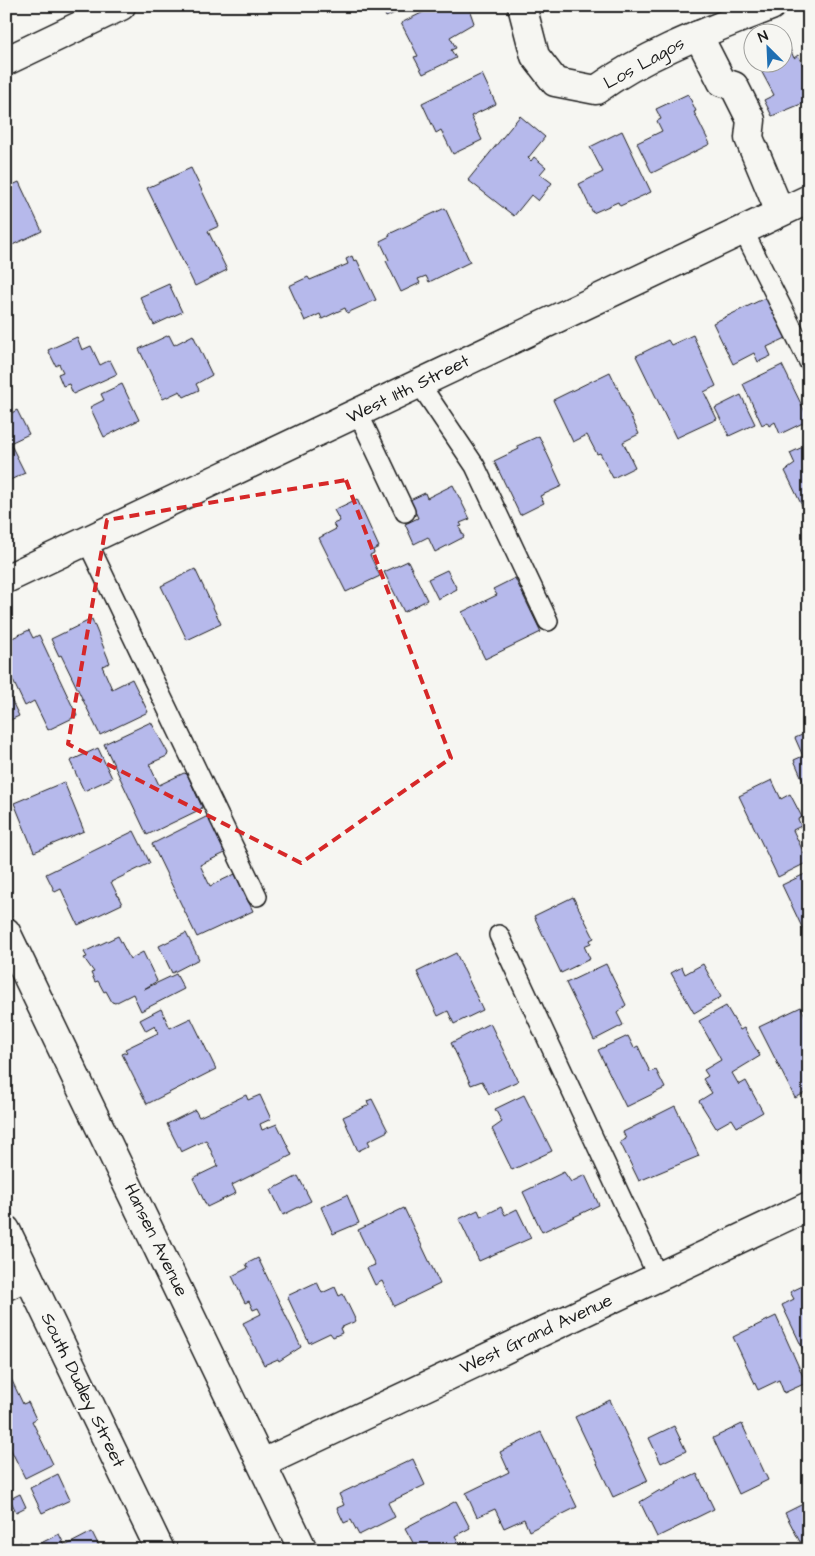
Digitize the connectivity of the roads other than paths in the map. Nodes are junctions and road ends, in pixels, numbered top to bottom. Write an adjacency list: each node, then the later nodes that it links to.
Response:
1 (121, 6): 5 (street)
2 (522, 6): 4 (street, Los Lagos)
3 (771, 6): 4 (street, Los Lagos)
4 (698, 34): 7 (street)
5 (6, 61)
6 (809, 198): 7 (street, West 11th Street)
7 (780, 212): 8 (street, West 11th Street)
8 (743, 230): 9 (lane); 10 (street, West 11th Street)
9 (809, 362)
10 (419, 383): 11 (street, West 11th Street); 15 (lane)
11 (358, 413): 12 (lane); 13 (street, West 11th Street)
12 (405, 512)
13 (87, 541): 14 (street, West 11th Street); 16 (lane)
14 (6, 580)
15 (548, 621)
16 (257, 896)
17 (6, 932): 23 (street, Hansen Avenue)
18 (499, 935): 21 (lane)
19 (809, 1206): 21 (street, West Grand Avenue)
20 (6, 1230): 22 (street, South Dudley Street)
21 (658, 1277): 23 (street, West Grand Avenue)
22 (17, 1281): 24 (street, South Dudley Street)
23 (263, 1463): 25 (street, Hansen Avenue)
24 (160, 1550)
25 (303, 1550)

